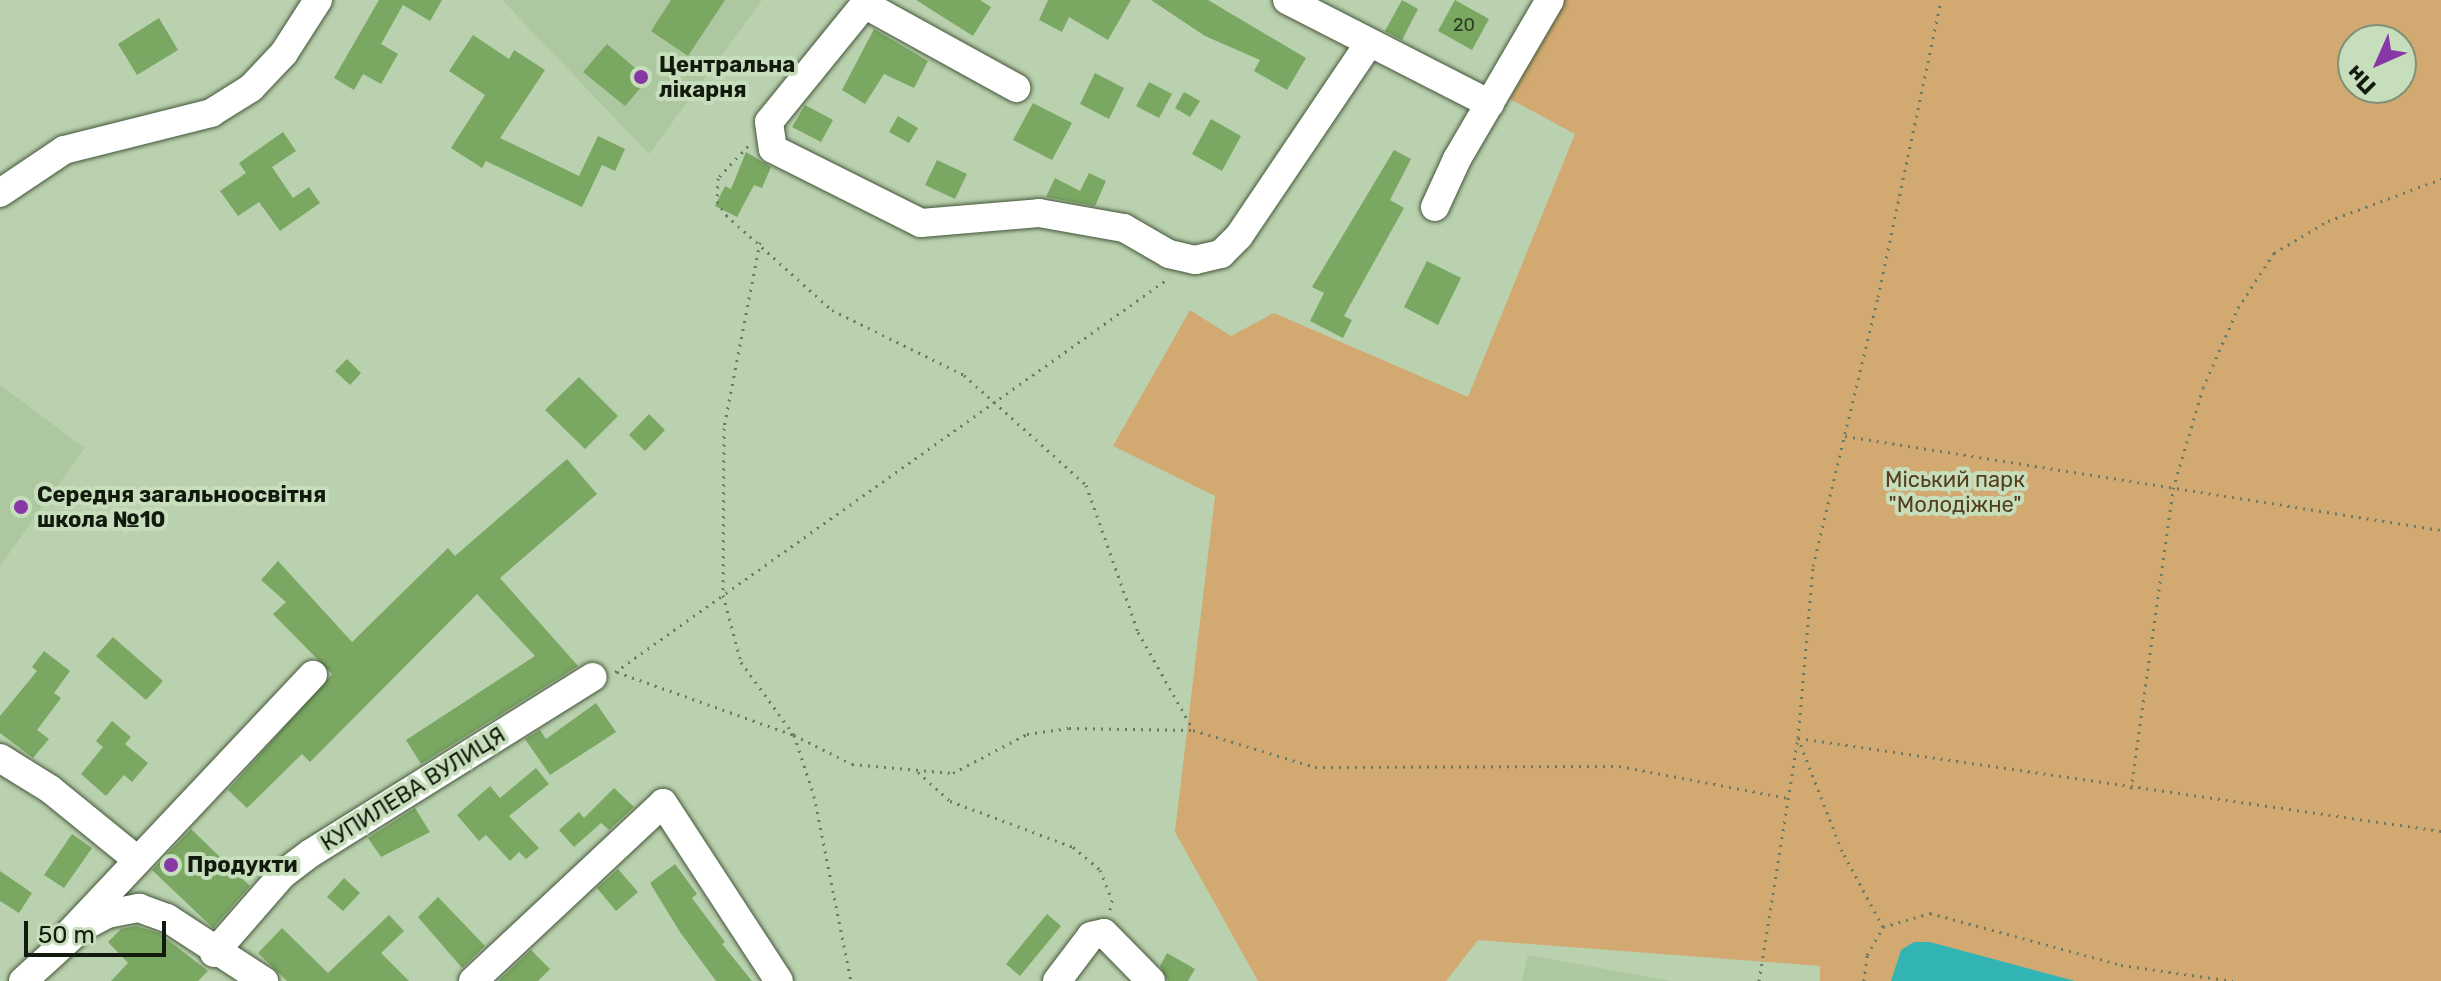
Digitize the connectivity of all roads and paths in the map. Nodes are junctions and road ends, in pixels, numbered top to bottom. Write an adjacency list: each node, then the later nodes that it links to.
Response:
1 (318, 0): 11 (street)
2 (1550, 0): 8 (street)
3 (1941, 0): 16 (path)
4 (866, 2): 7 (street); 9 (street)
5 (1305, 4): 6 (street)
6 (1369, 43): 8 (street); 14 (street)
7 (1016, 88)
8 (1490, 104): 12 (street)
9 (769, 122): 13 (path); 14 (street)
10 (2441, 179): 17 (path)
11 (0, 193)
12 (1435, 207)
13 (760, 242): 15 (path); 19 (path)
14 (1195, 260): 15 (path)
15 (992, 399): 19 (path); 22 (path)
16 (1845, 436): 17 (path); 24 (path)
17 (2173, 489): 18 (path); 27 (path)
18 (2441, 530)
19 (723, 595): 20 (path); 23 (path)
20 (605, 674): 23 (path); 34 (street, КУПИЛЕВА ВУЛИЦЯ)
21 (313, 675): 30 (street)
22 (1193, 730): 26 (path); 28 (path)
23 (794, 735): 26 (path); 40 (path)
24 (1798, 738): 27 (path); 28 (path); 31 (path)
25 (0, 758): 30 (street)
26 (916, 771): 32 (path)
27 (2131, 789): 29 (path)
28 (1788, 798): 42 (path)
29 (2441, 831)
30 (135, 858): 33 (street)
31 (1883, 927): 43 (path); 44 (path)
32 (1104, 933): 35 (street); 41 (street)
33 (62, 941): 34 (street); 36 (street)
34 (214, 953): 37 (street)
35 (1142, 979)
36 (23, 981)
37 (264, 981)
38 (473, 981): 39 (street)
39 (779, 981)
40 (851, 981)
41 (1057, 981)
42 (1759, 981)
43 (1864, 981)
44 (2233, 981)

